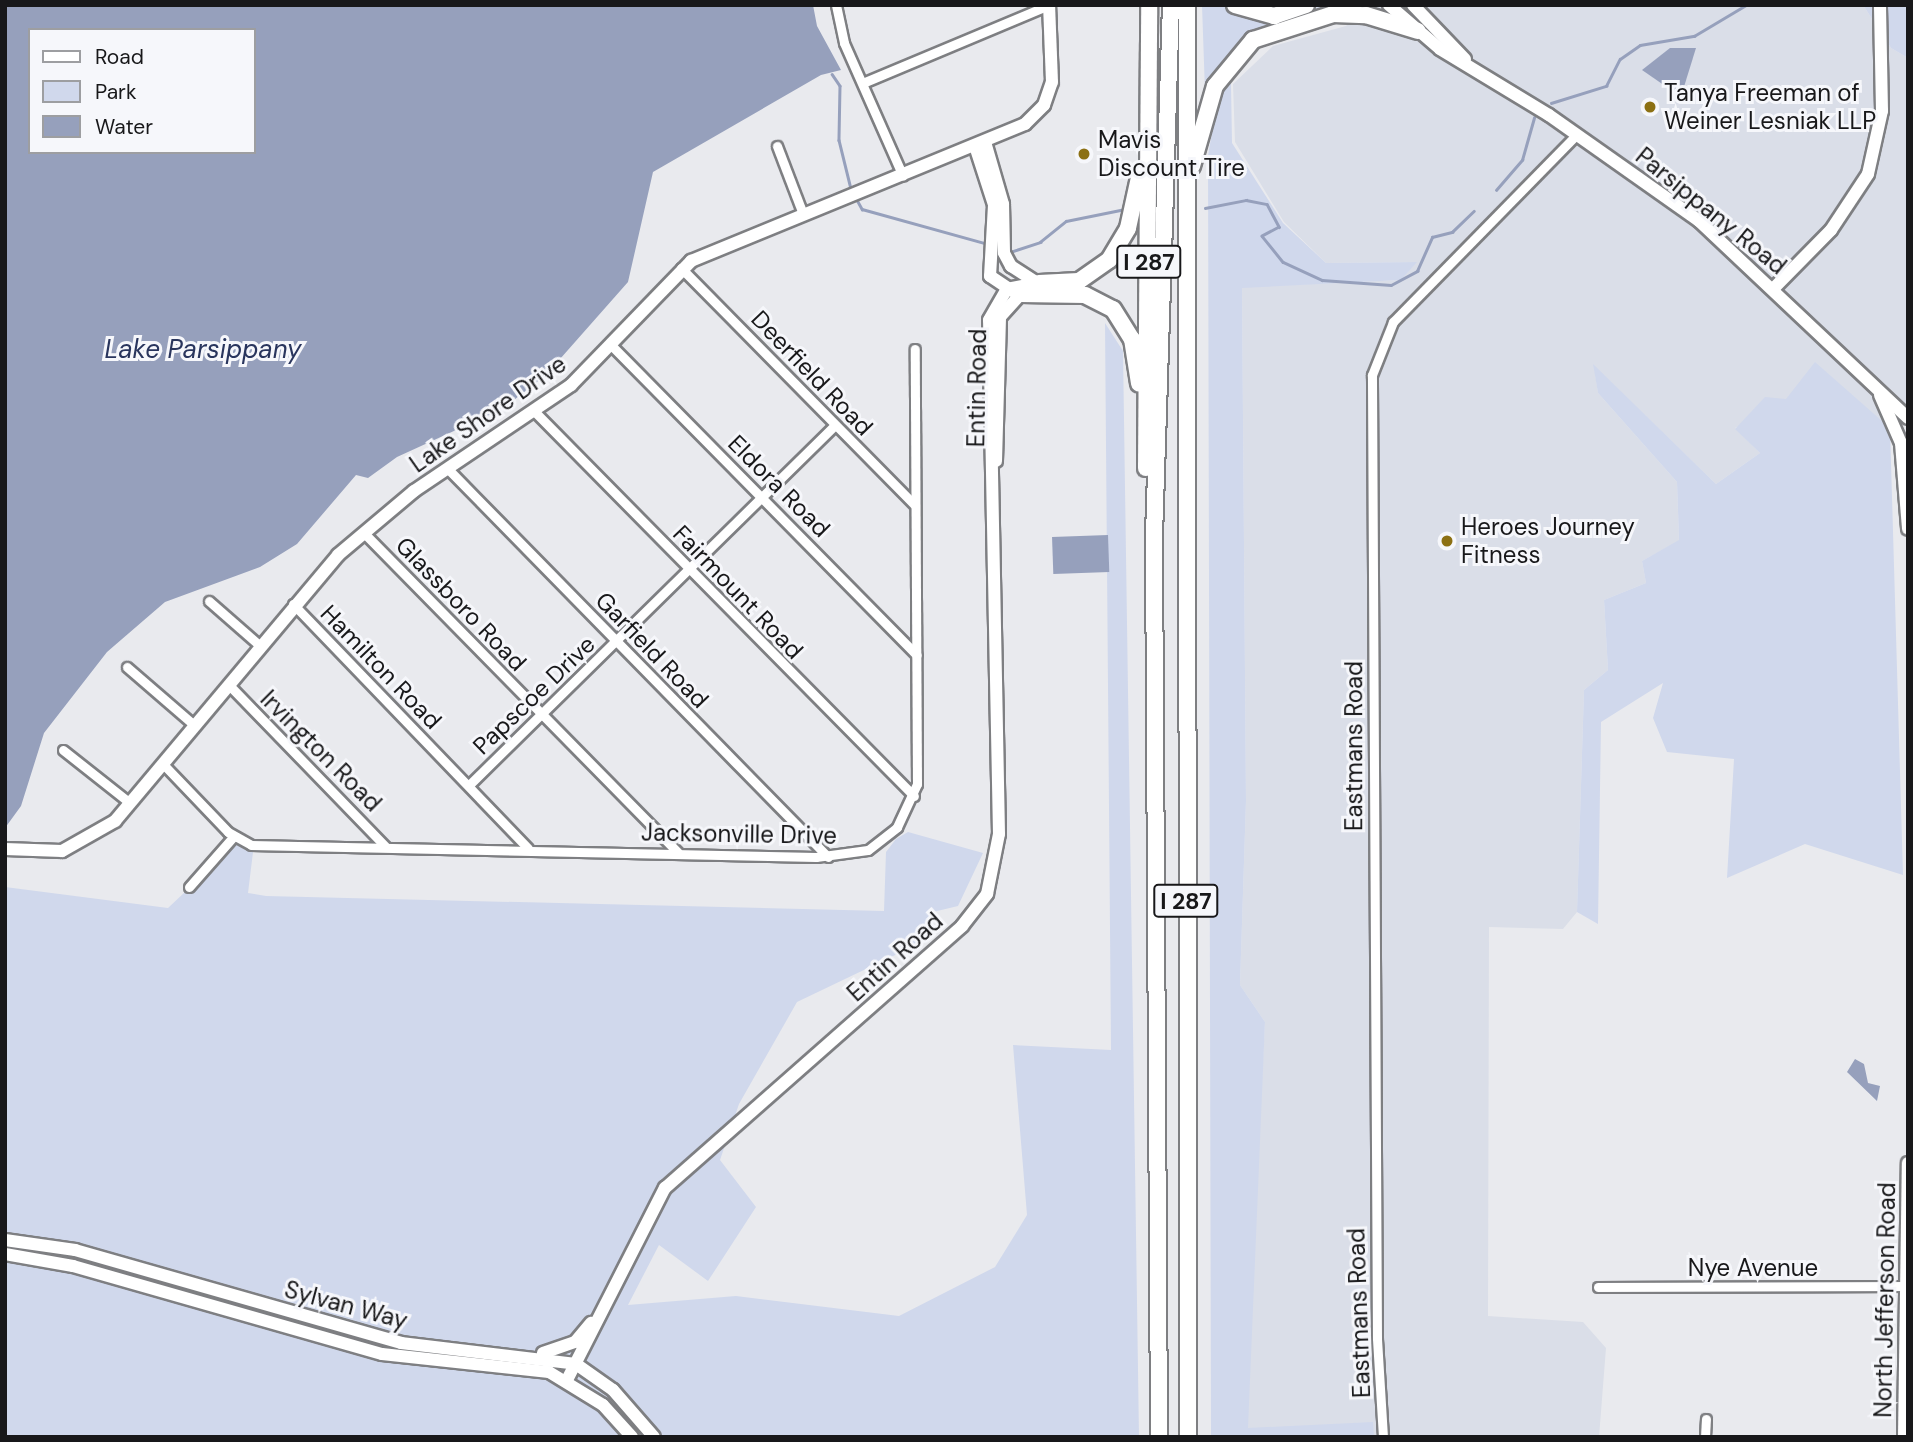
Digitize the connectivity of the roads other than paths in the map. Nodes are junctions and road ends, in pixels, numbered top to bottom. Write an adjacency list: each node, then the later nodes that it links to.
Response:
1 (836, 5): 14 (street)
2 (1049, 5): 14 (street); 17 (street, Lake Shore Drive)
3 (1149, 5): 15 (highway, I 287)
4 (1171, 5): 40 (highway)
5 (1187, 5): 20 (highway, I 287)
6 (1235, 5): 7 (highway)
7 (1306, 5)
8 (1389, 5): 13 (street, Parsippany Road)
9 (1413, 5): 13 (street, Parsippany Road)
10 (1419, 5): 13 (street)
11 (1880, 5): 24 (street)
12 (1340, 10): 13 (highway); 20 (highway)
13 (1422, 24): 16 (street, Parsippany Road)
14 (865, 82): 19 (street)
15 (1149, 98): 23 (highway); 32 (highway, I 287)
16 (1577, 134): 24 (street, Parsippany Road); 77 (street, Eastmans Road)
17 (980, 144): 19 (street, Lake Shore Drive); 23 (street); 25 (street)
18 (777, 146): 21 (street)
19 (903, 176): 21 (street, Lake Shore Drive)
20 (1184, 199): 76 (highway, I 287)
21 (803, 214): 22 (street, Lake Shore Drive)
22 (681, 268): 26 (street, Lake Shore Drive); 31 (street, Deerfield Road)
23 (1039, 283): 25 (street)
24 (1774, 288): 28 (street, Parsippany Road)
25 (1014, 292): 32 (highway); 68 (street, Entin Road)
26 (612, 346): 29 (street, Lake Shore Drive); 36 (street, Eldora Road)
27 (915, 349): 37 (street)
28 (1868, 378): 30 (street, Parsippany Road); 33 (street)
29 (536, 413): 34 (street, Lake Shore Drive); 41 (street, Fairmount Road)
30 (1908, 418)
31 (835, 425): 36 (street, Papscoe Drive); 37 (street, Deerfield Road)
32 (1148, 426): 40 (highway, I 287)
33 (1906, 455): 35 (street)
34 (448, 469): 39 (street, Lake Shore Drive); 44 (street, Garfield Road)
35 (1906, 475): 38 (street)
36 (762, 497): 41 (street, Papscoe Drive); 46 (street, Eldora Road)
37 (915, 505): 46 (street)
38 (1908, 529)
39 (363, 532): 43 (street, Lake Shore Drive); 49 (street, Glassboro Road)
40 (1154, 536): 75 (highway, I 287)
41 (690, 569): 44 (street, Papscoe Drive); 54 (street, Fairmount Road)
42 (209, 601): 45 (street)
43 (293, 604): 45 (street, Lake Shore Drive); 53 (street, Hamilton Road)
44 (617, 641): 49 (street, Papscoe Drive); 61 (street, Garfield Road)
45 (259, 645): 48 (street, Lake Shore Drive)
46 (917, 655): 54 (street)
47 (127, 667): 50 (street)
48 (228, 684): 50 (street, Lake Shore Drive); 57 (street, Irvington Road)
49 (542, 714): 53 (street, Papscoe Drive); 60 (street, Glassboro Road)
50 (194, 725): 52 (street, Lake Shore Drive)
51 (63, 750): 55 (street)
52 (163, 764): 55 (street, Lake Shore Drive); 56 (street)
53 (469, 785): 58 (street, Hamilton Road)
54 (914, 796): 61 (street, Jacksonville Drive)
55 (130, 803): 59 (street, Lake Shore Drive)
56 (233, 837): 57 (street, Jacksonville Drive); 62 (street)
57 (385, 846): 58 (street, Jacksonville Drive)
58 (528, 848): 60 (street, Jacksonville Drive)
59 (5, 849)
60 (678, 852): 61 (street, Jacksonville Drive)
61 (828, 857)
62 (189, 887)
63 (1908, 1163): 66 (street, North Jefferson Road)
64 (5, 1240): 69 (street, Sylvan Way)
65 (5, 1254): 71 (street, Sylvan Way)
66 (1907, 1286): 67 (street, Nye Avenue); 79 (street, North Jefferson Road)
67 (1598, 1287)
68 (600, 1312): 69 (street); 70 (street, Entin Road)
69 (530, 1354): 70 (street, Sylvan Way)
70 (576, 1364): 71 (street, Entin Road); 74 (street, Sylvan Way)
71 (567, 1380): 73 (street, Sylvan Way)
72 (1706, 1419): 78 (street)
73 (632, 1437)
74 (654, 1437)
75 (1159, 1437)
76 (1188, 1437)
77 (1383, 1437)
78 (1705, 1437)
79 (1904, 1437)

